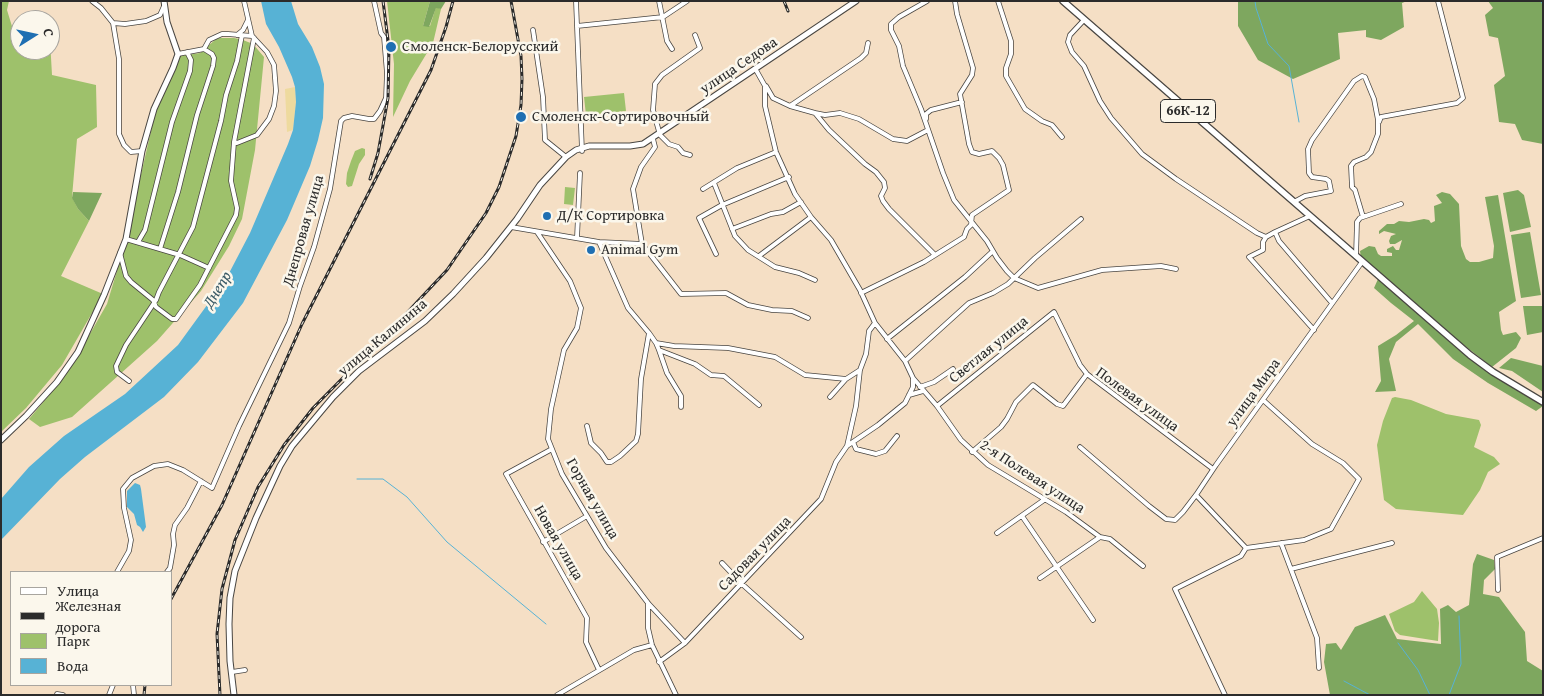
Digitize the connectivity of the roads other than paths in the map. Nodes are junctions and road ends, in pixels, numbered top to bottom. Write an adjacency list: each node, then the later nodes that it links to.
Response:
1 (92, 1): 17 (street)
2 (244, 1): 14 (street)
3 (374, 1): 116 (street, Днепровая улица)
4 (576, 1): 18 (street)
5 (660, 1): 15 (street)
6 (687, 1): 15 (street)
7 (856, 1): 28 (street, улица Седова)
8 (927, 1): 33 (street)
9 (955, 1): 30 (street)
10 (998, 1): 37 (street)
11 (1063, 1): 16 (main road, 66К-12)
12 (1438, 1): 34 (street)
13 (164, 2): 17 (street); 27 (street)
14 (248, 17): 20 (street); 22 (street)
15 (663, 17): 18 (street); 25 (street)
16 (1084, 20): 50 (main road, 66К-12); 63 (street)
17 (113, 23): 41 (street)
18 (577, 26): 40 (street)
19 (533, 30): 44 (street)
20 (239, 35): 22 (street); 24 (street); 73 (street)
21 (695, 35): 36 (street)
22 (253, 37): 39 (street); 39 (street)
23 (868, 43): 31 (street)
24 (204, 49): 26 (street); 69 (street)
25 (672, 50)
26 (188, 52): 27 (street); 66 (street)
27 (178, 54): 41 (street)
28 (756, 70): 29 (street); 36 (street, улица Седова)
29 (765, 86): 31 (street); 42 (street, 2-я Полевая улица)
30 (962, 102): 33 (street); 58 (street)
31 (790, 106): 32 (street)
32 (815, 113): 35 (street); 74 (street)
33 (925, 123): 35 (street)
34 (1378, 127): 50 (street); 54 (street)
35 (928, 130): 58 (street)
36 (660, 135): 38 (street, улица Седова); 43 (street)
37 (1062, 138)
38 (653, 139): 40 (street, улица Седова); 68 (street)
39 (234, 142): 78 (street)
40 (582, 150): 44 (street, улица Седова)
41 (142, 151): 65 (street)
42 (776, 152): 46 (street, 2-я Полевая улица); 47 (street)
43 (690, 155)
44 (566, 157): 56 (street, улица Седова)
45 (580, 173): 64 (street)
46 (788, 177): 49 (street, 2-я Полевая улица); 52 (street)
47 (714, 183): 48 (street); 52 (street)
48 (703, 188)
49 (801, 202): 53 (street, 2-я Полевая улица); 60 (street)
50 (1294, 202): 55 (main road, 66К-12)
51 (1401, 204): 54 (street)
52 (722, 205): 60 (street); 72 (street)
53 (811, 216): 75 (street); 82 (street, 2-я Полевая улица)
54 (1363, 216): 76 (street)
55 (1312, 218): 62 (street); 76 (main road, 66К-12)
56 (517, 219): 59 (street, улица Калинина)
57 (1081, 219): 80 (street)
58 (970, 220): 70 (street); 74 (street)
59 (511, 227): 61 (street); 146 (street, улица Калинина)
60 (732, 229): 75 (street)
61 (537, 232): 64 (street); 113 (street, Горная улица)
62 (1275, 232): 63 (street); 84 (street)
63 (1266, 237): 87 (street)
64 (577, 238): 67 (street)
65 (126, 239): 66 (street); 71 (street)
66 (138, 242): 69 (street)
67 (599, 242): 68 (street); 88 (street)
68 (642, 244): 85 (street)
69 (160, 249): 73 (street)
70 (993, 251): 80 (street); 89 (street)
71 (120, 253): 83 (street); 109 (street)
72 (716, 254)
73 (178, 255): 78 (street); 83 (street)
74 (935, 255): 82 (street)
75 (759, 256): 81 (street)
76 (1356, 257): 77 (main road, 66К-12)
77 (1362, 262): 84 (street, улица Мира); 103 (main road, 66К-12)
78 (209, 268): 83 (street)
79 (1176, 269): 80 (street)
80 (1014, 278): 92 (street)
81 (815, 280)
82 (861, 293): 86 (street, 2-я Полевая улица)
83 (155, 303): 98 (street)
84 (1332, 303): 87 (street, улица Мира)
85 (808, 318)
86 (875, 324): 89 (street, 2-я Полевая улица); 94 (street, Садовая улица)
87 (1314, 330): 102 (street, улица Мира)
88 (649, 333): 90 (street); 107 (street)
89 (887, 339): 92 (street, 2-я Полевая улица)
90 (656, 343): 91 (street); 97 (street)
91 (659, 350): 104 (street); 106 (street)
92 (905, 361): 96 (street, 2-я Полевая улица)
93 (953, 369): 99 (street)
94 (860, 370): 97 (street); 111 (street, Садовая улица)
95 (1087, 374): 105 (street, Светлая улица); 114 (street, Полевая улица); 115 (street, Полевая улица)
96 (913, 378): 99 (street, 2-я Полевая улица); 100 (street, Садовая улица)
97 (846, 379): 101 (street)
98 (129, 382)
99 (922, 389): 100 (street); 105 (street, 2-я Полевая улица)
100 (909, 395): 110 (street, Садовая улица)
101 (830, 396)
102 (1264, 400): 115 (street, улица Мира); 125 (street)
103 (1543, 402)
104 (759, 404)
105 (937, 406): 114 (street, 2-я Полевая улица)
106 (681, 407)
107 (587, 426)
108 (897, 436): 110 (street)
109 (1, 440)
110 (852, 442): 111 (street, Садовая улица)
111 (847, 446): 135 (street, Садовая улица)
112 (1080, 447): 117 (street)
113 (551, 450): 119 (street, Горная улица); 124 (street, Новая улица)
114 (972, 452): 118 (street, 2-я Полевая улица)
115 (1213, 469): 117 (street)
116 (201, 481): 132 (street); 133 (street)
117 (1196, 495): 127 (street)
118 (1044, 500): 120 (street); 122 (street, 2-я Полевая улица)
119 (587, 516): 124 (street); 137 (street, Горная улица)
120 (1022, 516): 121 (street); 129 (street)
121 (997, 533)
122 (1100, 537): 129 (street); 130 (street, 2-я Полевая улица)
123 (1543, 538): 136 (street)
124 (543, 542): 145 (street, Новая улица)
125 (1280, 543): 127 (street); 131 (street)
126 (1392, 543): 131 (street)
127 (1246, 548): 152 (street)
128 (722, 563): 135 (street)
129 (1058, 566): 134 (street); 138 (street)
130 (1143, 566)
131 (1291, 569): 143 (street)
132 (118, 571)
133 (168, 571)
134 (1040, 578)
135 (742, 584): 139 (street); 140 (street, Садовая улица)
136 (1498, 590)
137 (648, 603): 140 (street, Горная улица); 141 (street)
138 (1093, 620)
139 (801, 637)
140 (685, 643): 142 (street, Садовая улица)
141 (652, 645): 142 (street); 145 (street)
142 (659, 662): 151 (street)
143 (1319, 668)
144 (245, 670): 146 (street)
145 (599, 670): 150 (street)
146 (232, 672): 149 (street, улица Калинина)
147 (56, 694): 148 (street)
148 (63, 695)
149 (234, 695)
150 (557, 695)
151 (676, 695)
152 (1225, 695)

